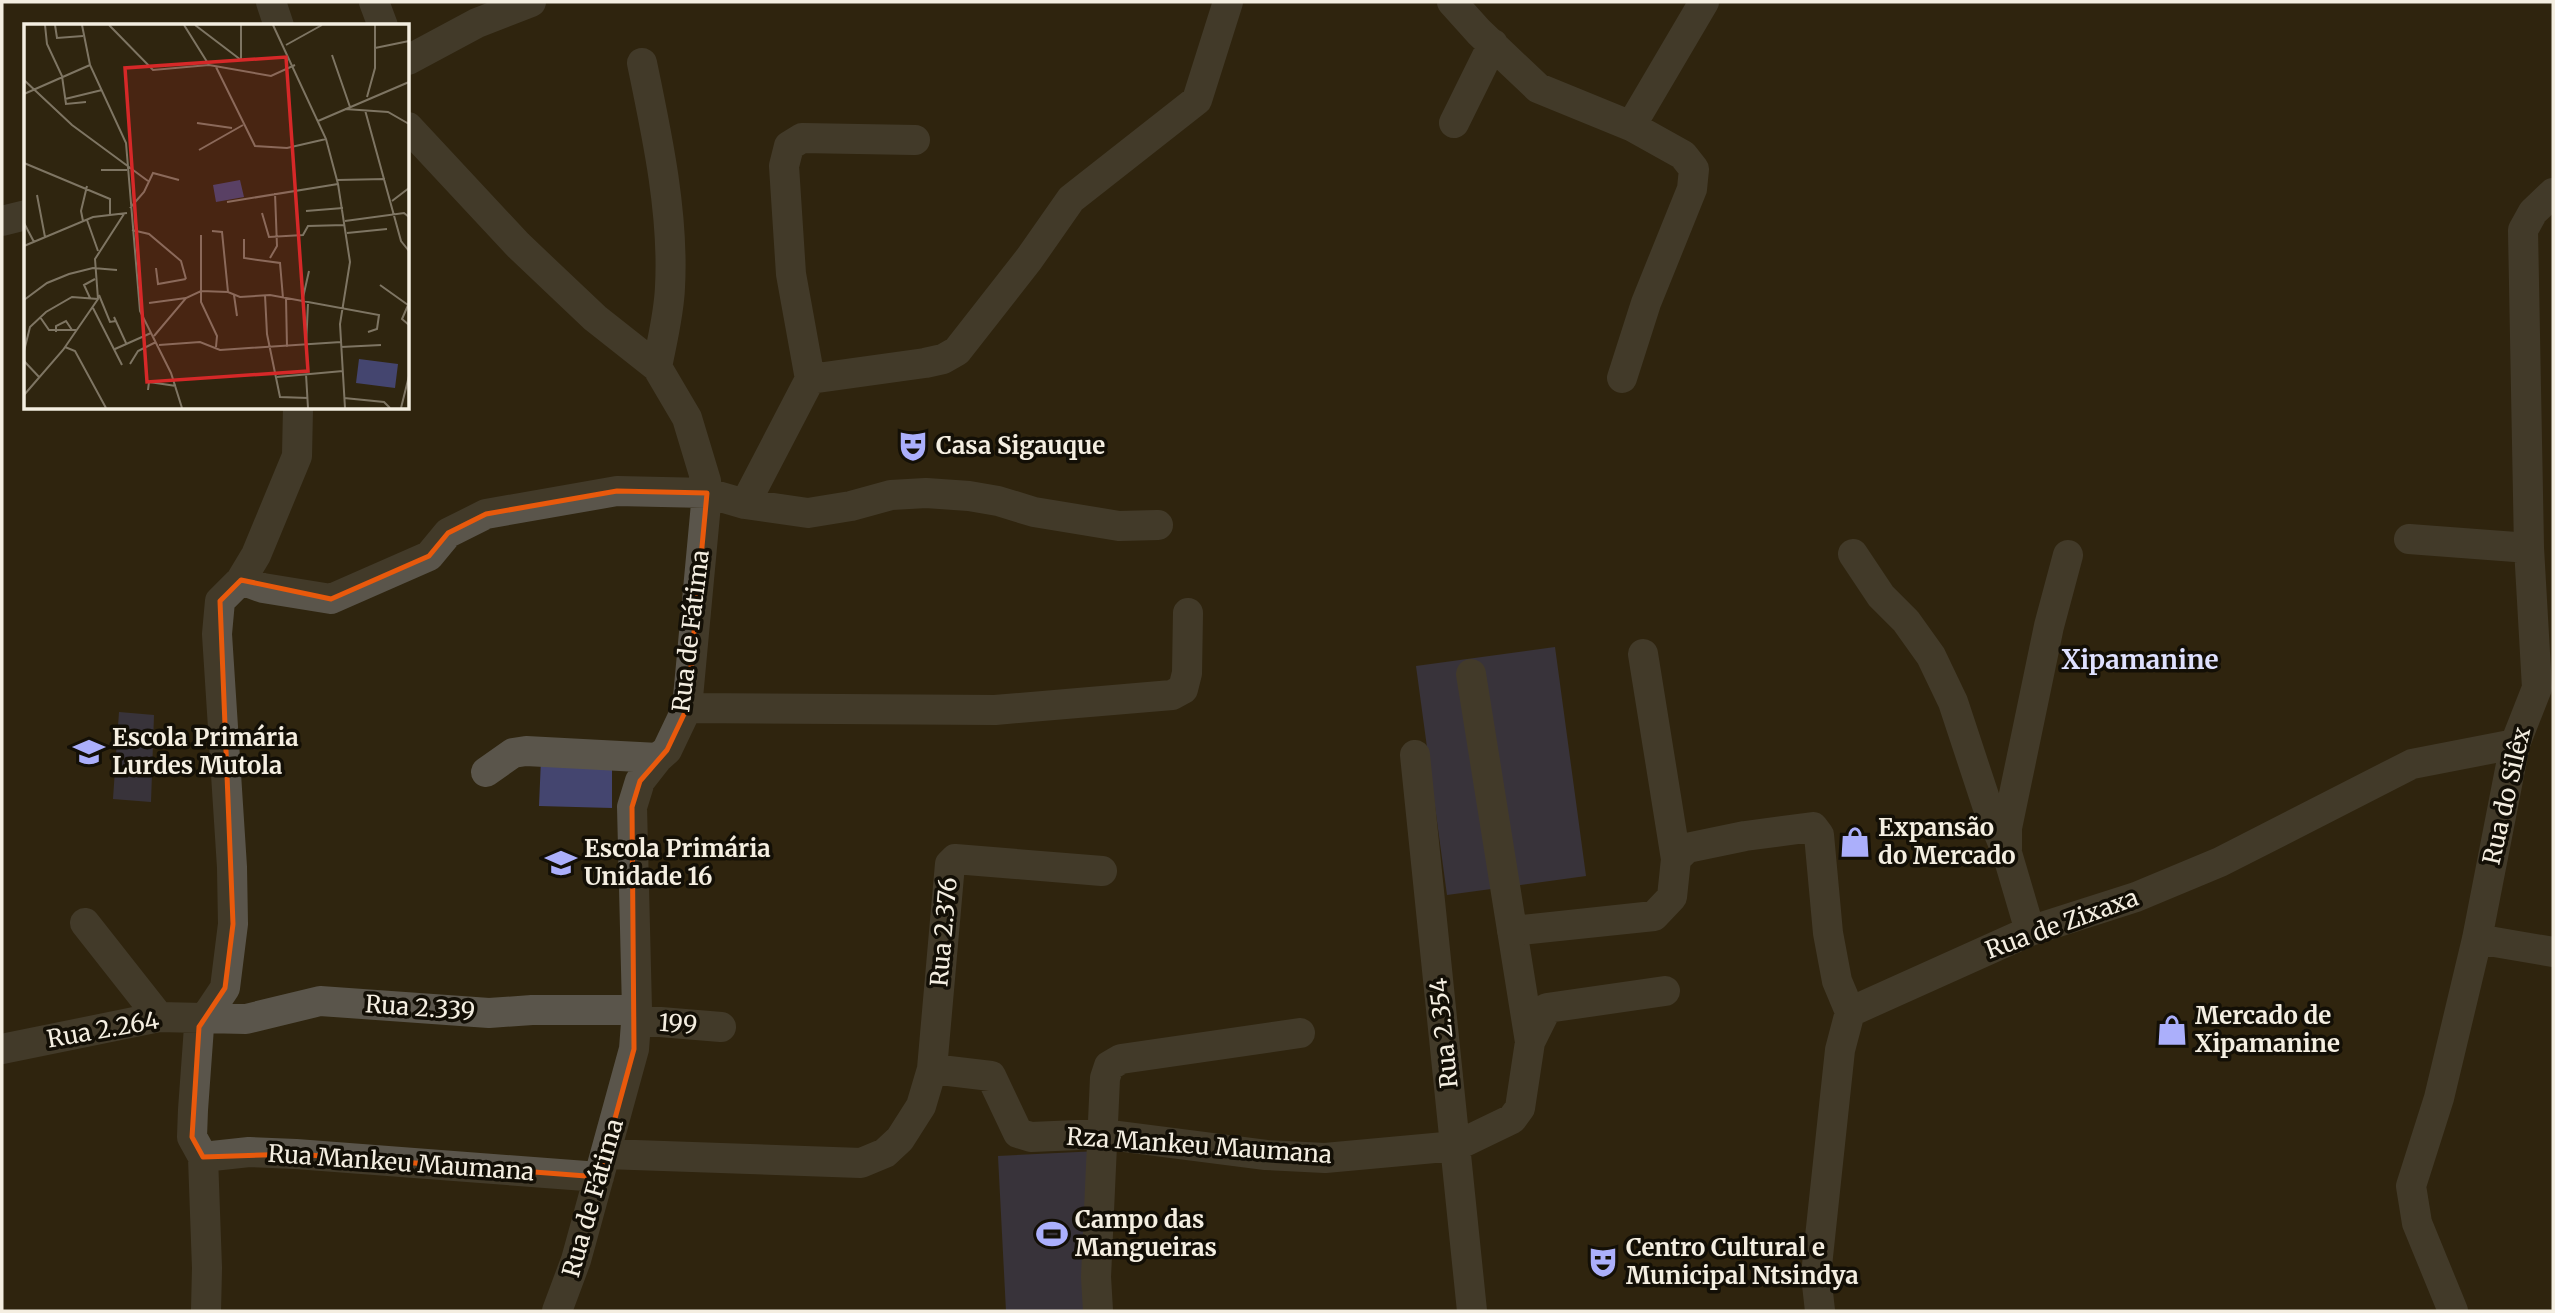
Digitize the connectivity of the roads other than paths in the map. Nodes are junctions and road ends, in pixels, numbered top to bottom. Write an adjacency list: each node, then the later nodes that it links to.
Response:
1 (271, 2): 8 (street)
2 (374, 2): 9 (street)
3 (531, 2): 7 (street)
4 (1228, 2): 22 (street)
5 (1452, 2): 10 (street)
6 (1704, 2): 14 (street)
7 (472, 13): 11 (street)
8 (278, 24)
9 (382, 24)
10 (1493, 44): 13 (street); 14 (street)
11 (410, 59)
12 (642, 63): 20 (street)
13 (1454, 123)
14 (1631, 126): 21 (street)
15 (410, 129): 20 (street, Rua de Fátima)
16 (915, 140): 22 (street)
17 (2553, 193): 28 (street, Rua do Silêx)
18 (24, 215): 19 (street)
19 (2, 220)
20 (657, 367): 24 (street, Rua de Fátima)
21 (1622, 378)
22 (810, 379): 25 (street)
23 (298, 410): 31 (street)
24 (707, 493): 25 (street); 31 (street); 36 (street, Rua de Fátima)
25 (745, 504): 26 (street)
26 (1158, 524)
27 (2409, 539): 28 (street)
28 (2529, 548): 35 (street, Rua do Silêx)
29 (1853, 554): 41 (street)
30 (2068, 555): 41 (street)
31 (241, 580): 53 (street)
32 (1188, 613): 36 (street)
33 (1643, 654): 42 (street)
34 (1471, 674): 45 (street)
35 (2545, 684): 37 (street, Rua do Silêx)
36 (687, 708): 39 (street, Rua de Fátima)
37 (2515, 744): 46 (street, Rua de Zixaxa); 47 (street, Rua do Silêx)
38 (1415, 755): 60 (street, Rua 2.354)
39 (658, 758): 40 (street); 51 (street, Rua de Fátima)
40 (486, 772)
41 (2007, 853): 46 (street)
42 (1675, 859): 45 (street); 50 (street)
43 (1102, 871): 58 (street, Rua 2.376)
44 (85, 923): 52 (street)
45 (1512, 931): 56 (street)
46 (2030, 931): 50 (street, Rua de Zixaxa)
47 (2477, 939): 48 (street); 68 (street, Rua do Silêx)
48 (2553, 952)
49 (1665, 992): 56 (street, Rza Mankeu Maumana)
50 (1850, 1012): 67 (street)
51 (636, 1015): 53 (street, Rua 2.339); 54 (street, 199 / 199); 62 (street, Rua de Fátima)
52 (159, 1017): 53 (street, Rua 2.264); 57 (street, Rua 2.264)
53 (205, 1018): 61 (street)
54 (721, 1027)
55 (1300, 1033): 59 (street)
56 (1530, 1042): 60 (street, Rza Mankeu Maumana)
57 (2, 1049)
58 (932, 1069): 59 (street, Rza Mankeu Maumana); 62 (street, Rua Mankeu Maumana)
59 (1102, 1134): 60 (street, Rza Mankeu Maumana); 65 (street)
60 (1456, 1146): 66 (street, Rua 2.354)
61 (203, 1157): 62 (street, Rua Mankeu Maumana); 64 (street)
62 (603, 1166): 63 (street, Rua de Fátima)
63 (565, 1309)
64 (206, 1311)
65 (1098, 1311)
66 (1472, 1311)
67 (1820, 1311)
68 (2453, 1311)

